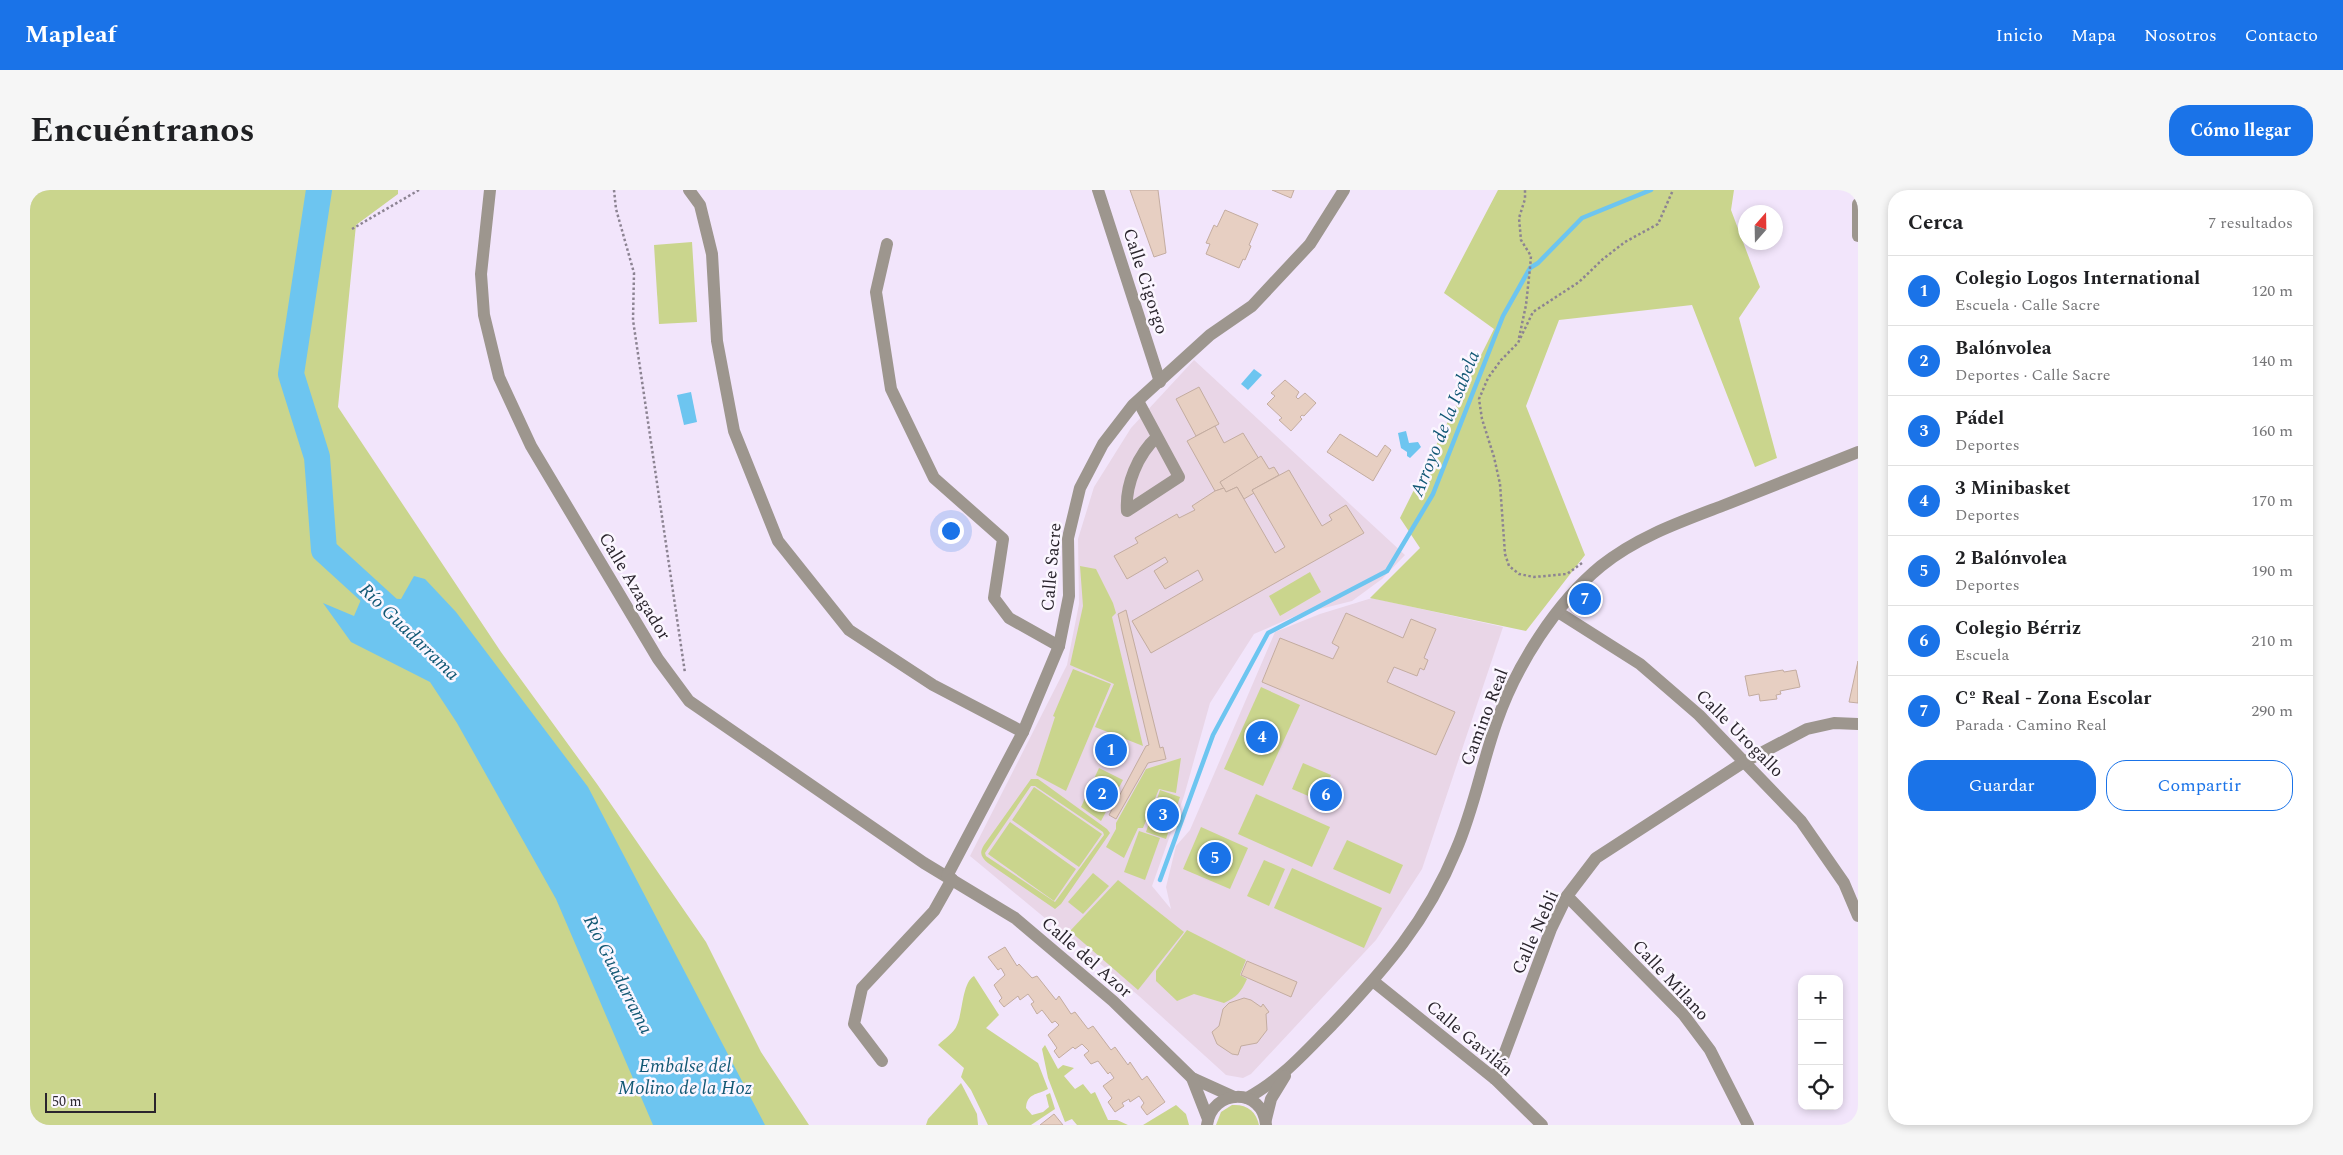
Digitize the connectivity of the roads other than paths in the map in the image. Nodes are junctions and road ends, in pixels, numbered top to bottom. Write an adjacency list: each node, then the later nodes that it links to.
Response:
1 (490, 190): 17 (street, Calle Azagador)
2 (689, 190): 15 (street)
3 (1098, 190): 8 (street, Calle Cigorgo)
4 (1344, 190): 8 (street, Calle Sacre)
5 (1858, 204): 6 (street)
6 (1858, 236)
7 (886, 244): 13 (street)
8 (1160, 382): 9 (street, Calle Sacre)
9 (1138, 401): 10 (street); 13 (street, Calle Sacre)
10 (1157, 437): 10 (street)
11 (1858, 452): 12 (street, Camino Real)
12 (1558, 612): 16 (street, Calle Urogallo); 20 (street, Camino Real)
13 (1059, 646): 15 (street, Calle Sacre)
14 (1858, 724): 16 (street, Calle Nebli)
15 (1023, 732): 17 (street, Calle Sacre)
16 (1744, 762): 18 (street, Calle Nebli); 19 (street, Calle Urogallo)
17 (949, 878): 21 (street, Calle Sacre); 23 (street, Calle del Azor)
18 (1568, 896): 24 (street, Calle Nebli); 30 (street, Calle Milano)
19 (1858, 916)
20 (1373, 981): 22 (street, Camino Real); 24 (street, Calle Gavilán)
21 (882, 1061)
22 (1289, 1069): 26 (street, Camino Real); 28 (street, Camino Real)
23 (1192, 1078): 25 (street, Calle del Azor); 27 (street, Calle del Azor)
24 (1495, 1079): 29 (street, Calle Gavilán)
25 (1234, 1097): 26 (street, Calle del Azor); 27 (street)
26 (1247, 1098): 28 (street)
27 (1208, 1122)
28 (1266, 1122)
29 (1542, 1125)
30 (1748, 1125)

